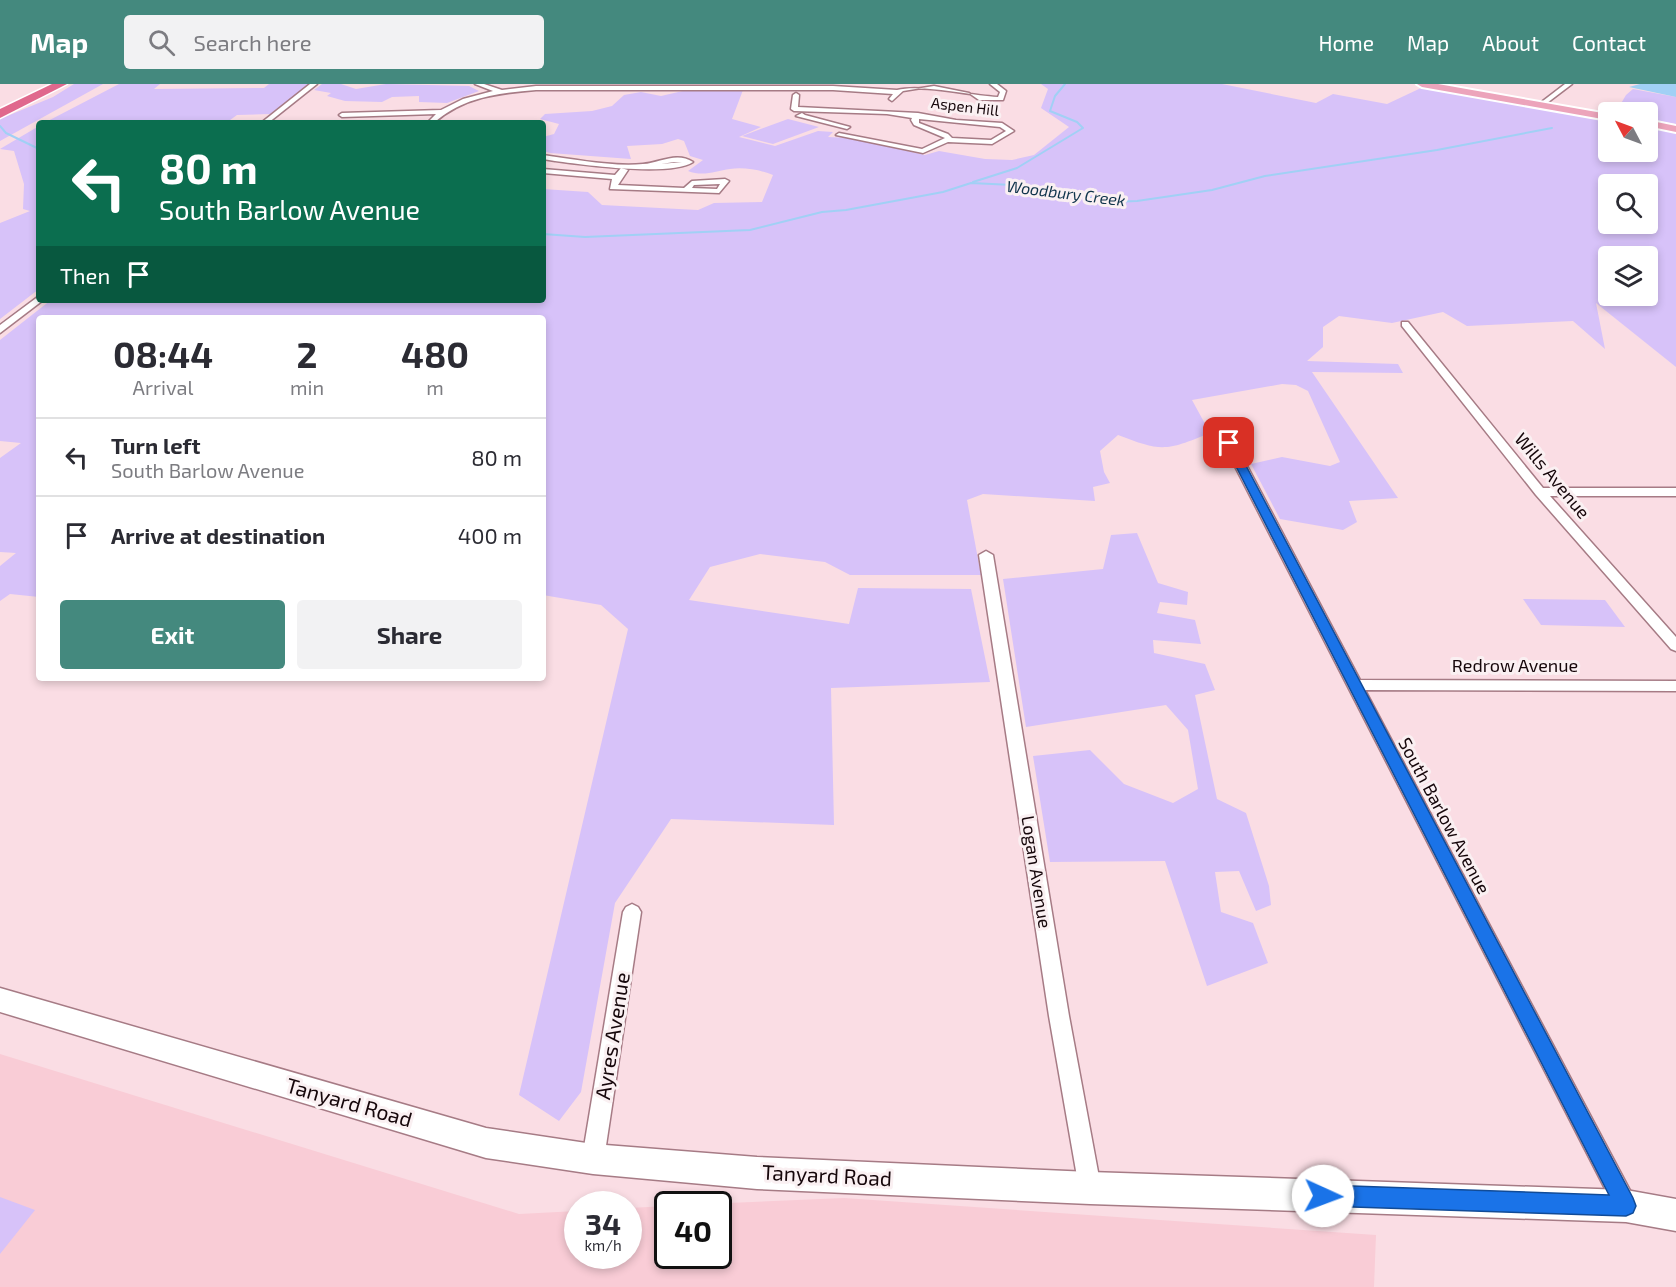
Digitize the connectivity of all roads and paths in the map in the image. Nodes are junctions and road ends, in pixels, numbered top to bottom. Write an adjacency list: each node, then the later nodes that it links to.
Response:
1 (45, 84): 22 (highway)
2 (62, 84): 28 (highway)
3 (314, 84): 32 (street)
4 (478, 84): 16 (street)
5 (880, 84): 14 (street)
6 (934, 84): 7 (street); 12 (street)
7 (993, 84)
8 (1429, 84): 20 (main road)
9 (1569, 84): 20 (street)
10 (555, 85): 11 (street); 16 (street)
11 (702, 85): 13 (street)
12 (918, 85): 17 (street)
13 (752, 86): 15 (street); 18 (street)
14 (872, 87): 15 (street); 17 (street); 25 (street)
15 (864, 89): 24 (street)
16 (502, 92): 19 (street)
17 (897, 92): 26 (street)
18 (796, 95): 23 (street); 23 (street)
19 (459, 103): 21 (street); 27 (street)
20 (1541, 105): 31 (main road)
21 (479, 106)
22 (0, 107)
23 (813, 110): 24 (street, Aspen Hill); 36 (street)
24 (853, 110): 25 (street, Aspen Hill); 36 (street)
25 (863, 111): 26 (street, Aspen Hill); 38 (street)
26 (884, 111): 30 (street, Aspen Hill)
27 (440, 112): 29 (street); 33 (street)
28 (0, 114)
29 (342, 115)
30 (918, 115): 34 (street, Aspen Hill); 40 (street, Aspen Hill)
31 (1598, 115)
32 (268, 120)
33 (433, 120)
34 (965, 123): 39 (street); 39 (street, Aspen Hill)
35 (1658, 125): 37 (main road)
36 (847, 127): 38 (street)
37 (1676, 129)
38 (849, 136): 40 (street, Aspen Hill)
39 (1002, 137): 40 (street, Aspen Hill)
40 (947, 140)
41 (546, 157): 43 (street)
42 (648, 165): 43 (street)
43 (627, 166): 45 (street)
44 (546, 171): 45 (street)
45 (617, 177): 46 (street)
46 (686, 190)
47 (36, 301): 49 (street)
48 (1405, 324): 51 (street, Wills Avenue)
49 (0, 330)
50 (1229, 443): 55 (street, South Barlow Avenue)
51 (1540, 492): 52 (street); 54 (street, Wills Avenue)
52 (1676, 492)
53 (986, 555): 60 (street, Logan Avenue)
54 (1676, 646)
55 (1354, 685): 56 (street, Redrow Avenue); 61 (street, South Barlow Avenue)
56 (1676, 686)
57 (632, 912): 59 (street, Ayres Avenue)
58 (0, 1000): 59 (street, Tanyard Road)
59 (593, 1159): 60 (street, Tanyard Road)
60 (1090, 1188): 61 (street, Tanyard Road)
61 (1626, 1206): 62 (street, Tanyard Road)
62 (1676, 1215)

